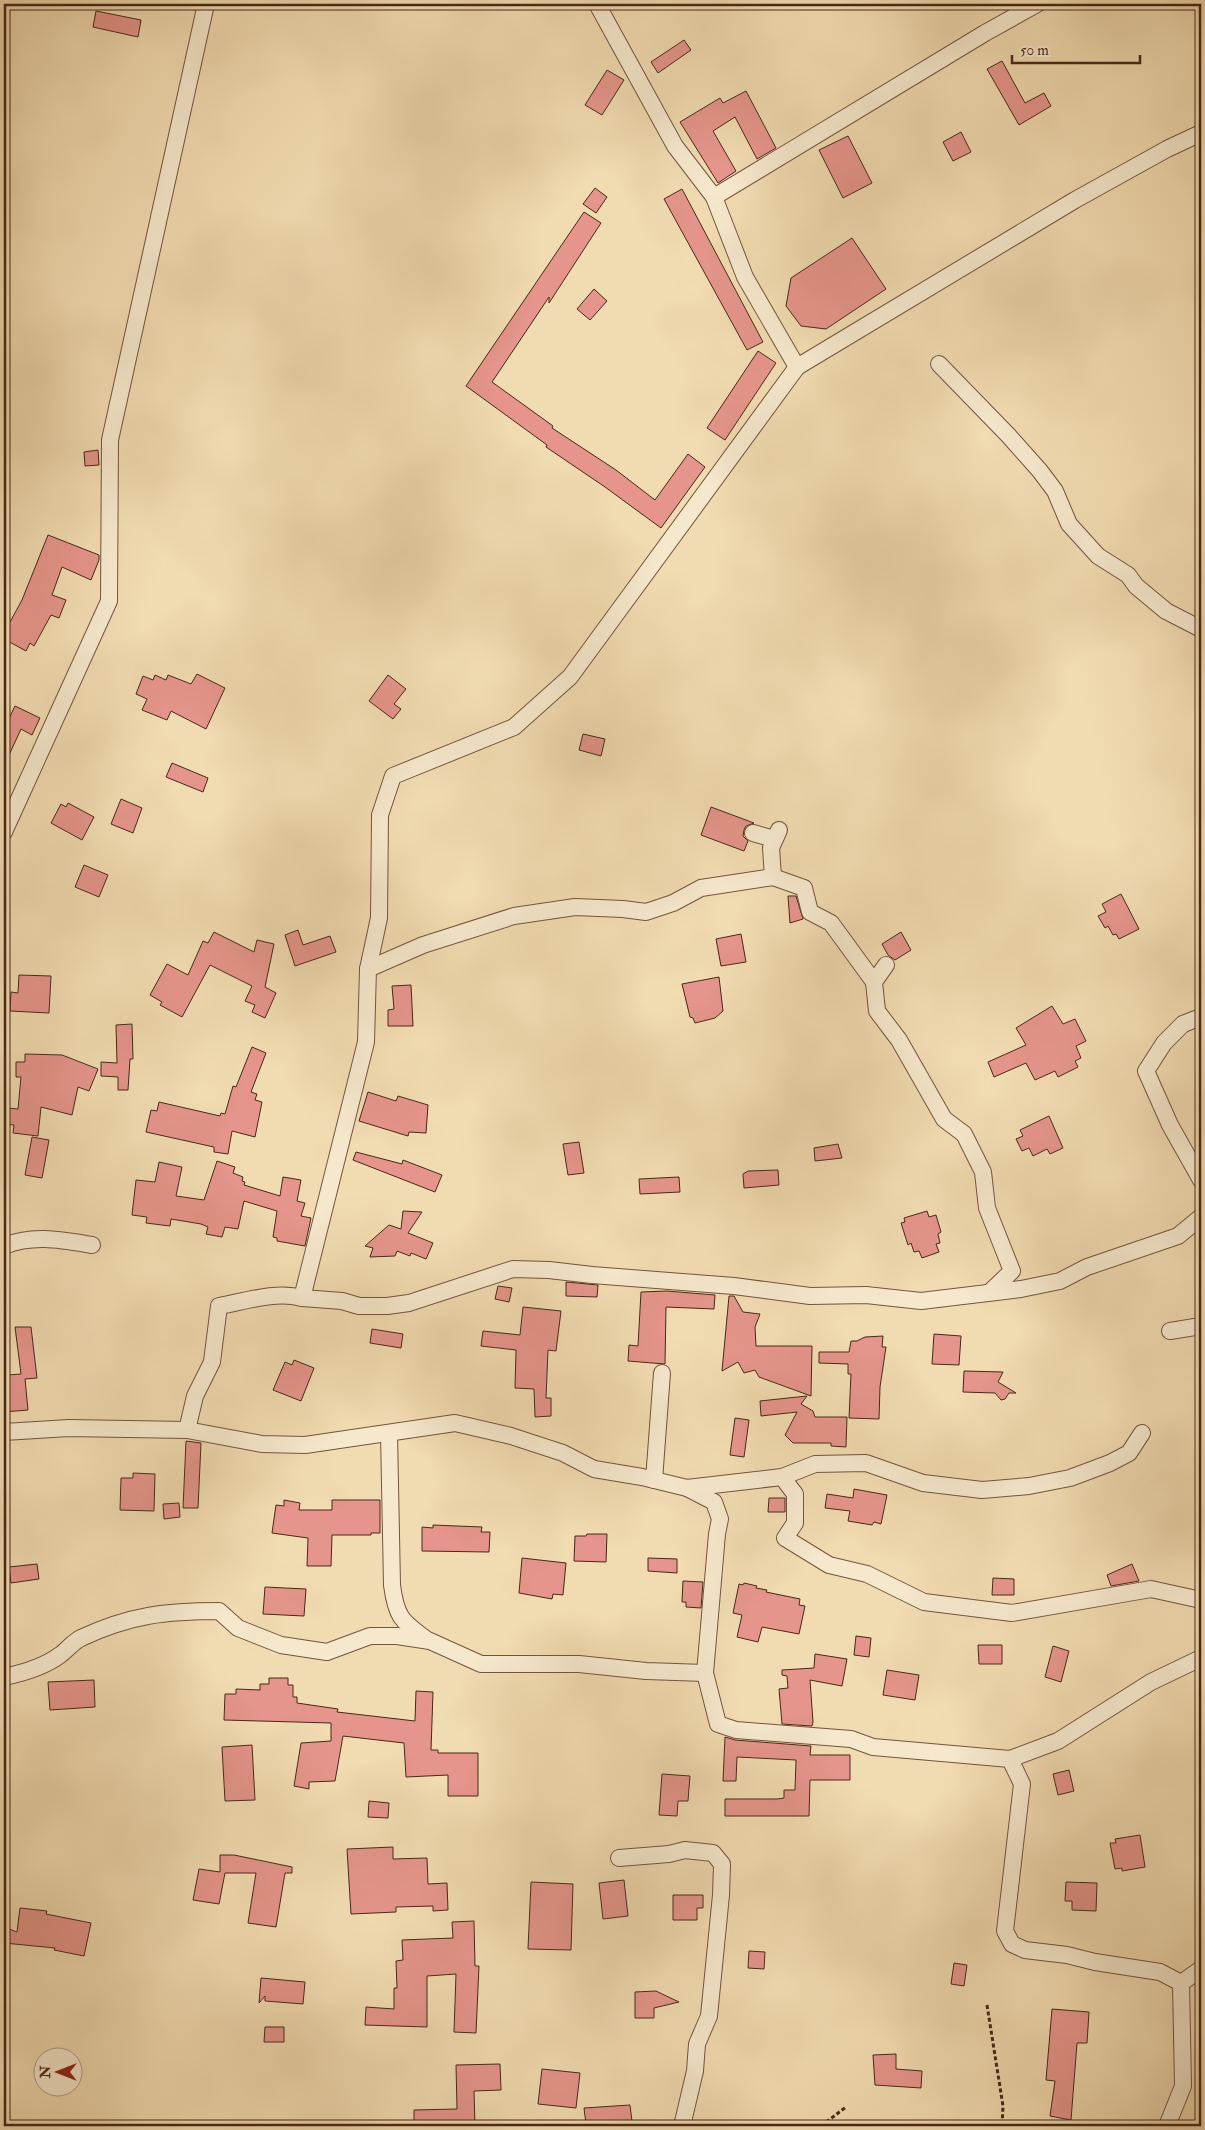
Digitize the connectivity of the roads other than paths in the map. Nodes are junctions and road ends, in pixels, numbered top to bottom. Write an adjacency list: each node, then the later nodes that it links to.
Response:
1 (206, 4): 9 (street)
2 (597, 4): 5 (street)
3 (1037, 4): 5 (street)
4 (1201, 133): 7 (street)
5 (714, 197): 7 (street)
6 (939, 364): 8 (street)
7 (797, 368): 13 (street)
8 (1201, 629)
9 (4, 832)
10 (753, 833): 11 (street)
11 (773, 877): 13 (street); 14 (street)
12 (886, 965): 14 (street)
13 (368, 969): 21 (street)
14 (874, 982): 20 (street)
15 (1201, 1017): 16 (street)
16 (1201, 1180)
17 (1201, 1217): 20 (street)
18 (92, 1245): 19 (street)
19 (4, 1246)
20 (990, 1292): 21 (street)
21 (302, 1298): 25 (street)
22 (1201, 1326): 23 (street)
23 (1170, 1331)
24 (662, 1373): 30 (street)
25 (187, 1430): 26 (street); 27 (street)
26 (4, 1432)
27 (389, 1433): 30 (street); 33 (street)
28 (1142, 1433): 29 (street)
29 (782, 1477): 31 (street); 32 (street)
30 (654, 1480): 31 (street)
31 (687, 1488): 35 (street)
32 (1201, 1600)
33 (430, 1642): 35 (street); 36 (street)
34 (1201, 1658): 37 (street)
35 (704, 1673): 37 (street)
36 (4, 1677)
37 (1010, 1759): 40 (street)
38 (619, 1858): 41 (street)
39 (1201, 1970): 40 (street)
40 (1181, 1983): 42 (street)
41 (682, 2126)
42 (1167, 2126)

